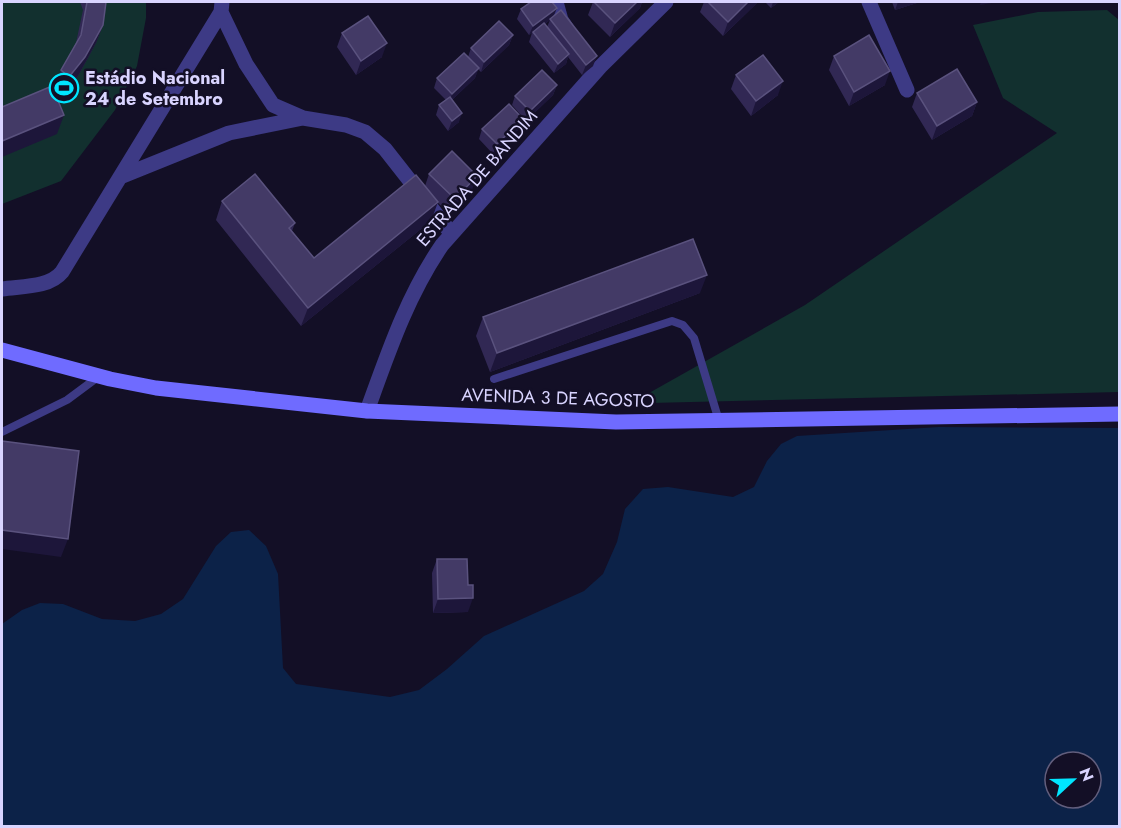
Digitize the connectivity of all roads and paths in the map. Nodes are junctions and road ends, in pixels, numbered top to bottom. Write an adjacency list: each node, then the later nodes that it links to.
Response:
1 (556, 2): 5 (street)
2 (666, 2): 9 (street, ESTRADA DE BANDIM)
3 (869, 2): 6 (street)
4 (222, 7): 7 (street); 8 (street)
5 (578, 41)
6 (907, 90)
7 (303, 118): 8 (street); 9 (street)
8 (120, 177): 10 (street)
9 (451, 233): 14 (street, ESTRADA DE BANDIM)
10 (2, 289)
11 (2, 350): 12 (street, AVENIDA 3 DE AGOSTO)
12 (99, 376): 14 (street, AVENIDA 3 DE AGOSTO); 17 (lane)
13 (494, 379): 16 (lane)
14 (367, 411): 16 (street, AVENIDA 3 DE AGOSTO)
15 (1119, 414): 16 (street, AVENIDA 3 DE AGOSTO)
16 (719, 421)
17 (2, 432)

